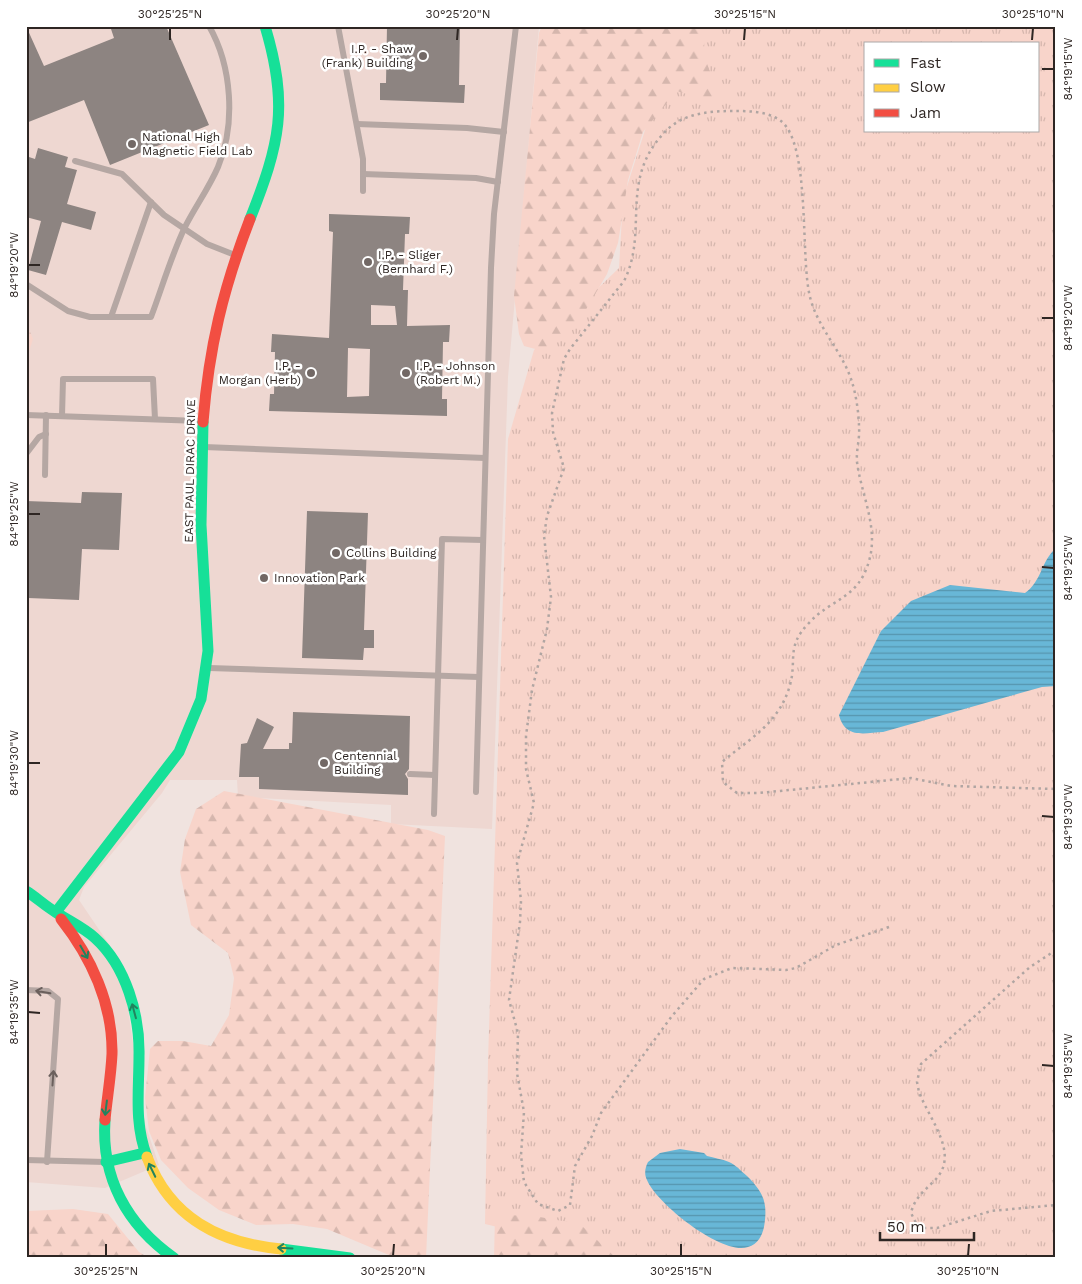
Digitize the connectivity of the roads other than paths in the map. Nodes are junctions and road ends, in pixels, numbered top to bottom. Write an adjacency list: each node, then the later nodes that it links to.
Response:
1 (209, 26): 12 (lane)
2 (265, 26): 13 (street, EAST PAUL DIRAC DRIVE)
3 (338, 26): 5 (lane)
4 (516, 26): 6 (lane)
5 (357, 124): 6 (lane); 8 (lane)
6 (504, 132): 9 (lane)
7 (75, 161): 11 (lane)
8 (363, 174): 9 (lane); 10 (lane)
9 (498, 182): 24 (lane)
10 (363, 191)
11 (150, 202): 12 (lane); 15 (lane)
12 (184, 229): 13 (lane); 15 (lane)
13 (236, 255): 20 (street, EAST PAUL DIRAC DRIVE)
14 (26, 284): 15 (lane)
15 (110, 317)
16 (26, 415): 17 (lane)
17 (46, 416): 18 (lane); 21 (lane)
18 (62, 416): 19 (lane); 19 (lane)
19 (155, 419): 20 (lane)
20 (203, 421): 22 (street, EAST PAUL DIRAC DRIVE)
21 (46, 434): 23 (lane); 25 (lane)
22 (202, 447): 24 (lane); 27 (street, EAST PAUL DIRAC DRIVE)
23 (26, 454)
24 (485, 458): 26 (lane)
25 (44, 475)
26 (483, 540): 28 (lane); 29 (lane)
27 (208, 668): 28 (lane); 35 (street, EAST PAUL DIRAC DRIVE)
28 (438, 676): 29 (lane); 31 (lane)
29 (479, 677): 32 (lane)
30 (410, 774): 31 (lane)
31 (435, 775): 33 (lane)
32 (476, 792)
33 (434, 814)
34 (26, 891): 35 (street)
35 (56, 912): 37 (street, one-way to 35); 40 (street, one-way to 40)
36 (26, 990): 39 (lane, one-way to 36)
37 (144, 1153): 40 (street); 42 (street, one-way to 37)
38 (26, 1160): 39 (lane)
39 (47, 1162): 40 (lane)
40 (106, 1162): 41 (street)
41 (174, 1258)
42 (350, 1258)

